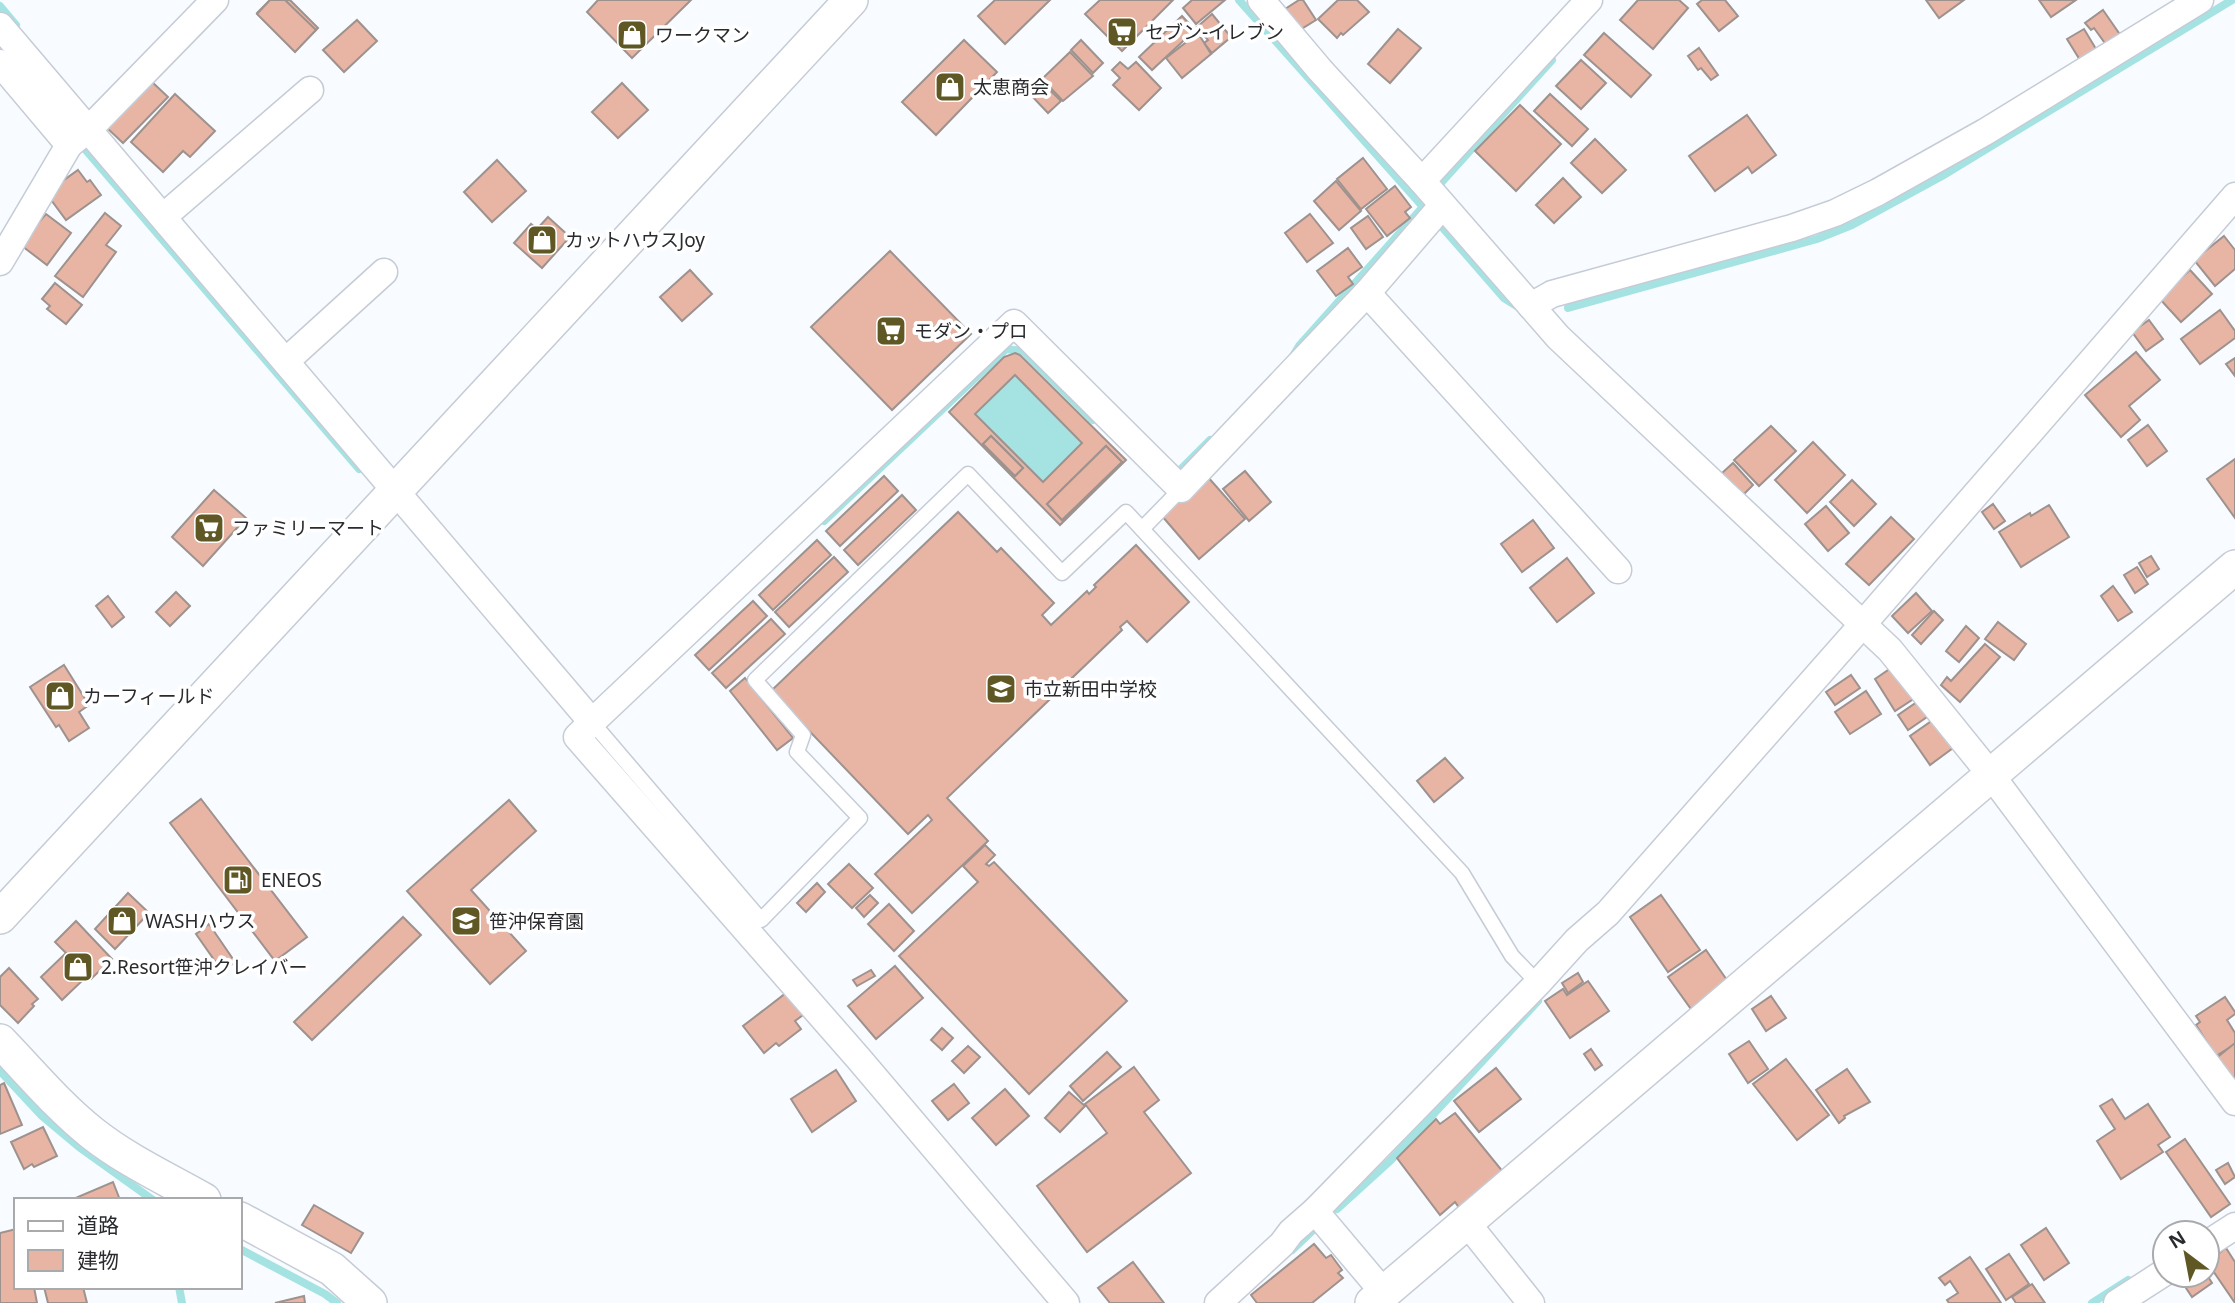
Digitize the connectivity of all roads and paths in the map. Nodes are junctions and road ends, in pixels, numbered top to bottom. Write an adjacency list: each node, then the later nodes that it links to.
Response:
1 (215, 0): 9 (street)
2 (851, 0): 20 (street)
3 (1261, 0): 10 (street)
4 (1589, 0): 10 (street)
5 (2200, 0): 17 (street)
6 (0, 26): 9 (street)
7 (0, 63): 9 (street)
8 (310, 90): 13 (street)
9 (77, 138): 13 (street); 14 (street)
10 (1422, 181): 12 (street)
11 (2235, 196): 24 (street)
12 (1442, 206): 16 (street); 17 (street)
13 (163, 217): 18 (street)
14 (0, 262)
15 (384, 272): 18 (street)
16 (1367, 293): 19 (street); 23 (street)
17 (1531, 306): 24 (street)
18 (286, 360): 20 (street)
19 (1174, 482): 21 (lane); 25 (street)
20 (396, 493): 25 (street); 27 (street)
21 (1142, 530): 25 (lane); 28 (lane)
22 (2235, 567): 26 (street)
23 (1618, 570)
24 (1868, 627): 26 (street); 28 (street)
25 (599, 715): 38 (street)
26 (1991, 775): 30 (street); 34 (street)
27 (0, 917)
28 (1538, 983): 32 (street)
29 (0, 1041): 31 (street)
30 (2235, 1102)
31 (200, 1198)
32 (1315, 1211): 36 (street); 39 (street)
33 (242, 1220): 37 (street)
34 (1472, 1229): 36 (street); 40 (street)
35 (2151, 1281): 41 (street)
36 (1378, 1298)
37 (370, 1303)
38 (1066, 1303)
39 (1217, 1303)
40 (1531, 1303)
41 (2117, 1303)

